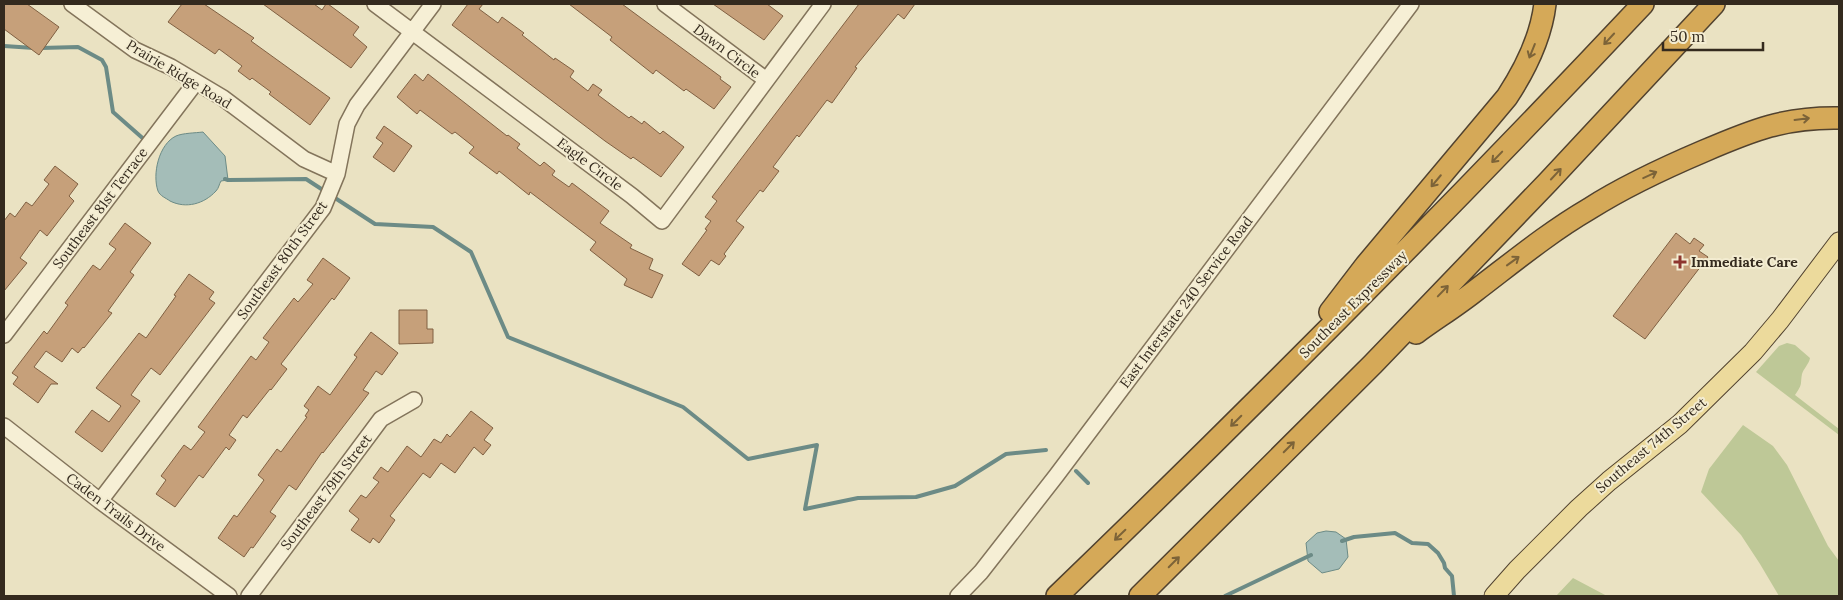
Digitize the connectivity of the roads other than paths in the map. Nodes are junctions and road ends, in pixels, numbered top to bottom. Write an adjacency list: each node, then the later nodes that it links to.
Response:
1 (72, 4): 12 (street, Prairie Ridge Road)
2 (375, 4): 10 (street, Eagle Circle)
3 (433, 4): 10 (street, Southeast 80th Street)
4 (665, 4): 11 (street, Dawn Circle)
5 (823, 4): 11 (street)
6 (1411, 4): 24 (street, East Interstate 240 Service Road)
7 (1545, 4): 18 (highway, one-way to 18)
8 (1643, 4): 18 (highway, Southeast Expressway, one-way to 18)
9 (1714, 4): 17 (highway, one-way to 9)
10 (412, 32): 11 (street, Eagle Circle); 14 (street, Southeast 80th Street)
11 (765, 80)
12 (196, 82): 14 (street, Prairie Ridge Road); 16 (street, Southeast 81st Terrace)
13 (1839, 118): 17 (highway, one-way to 13)
14 (335, 180): 21 (street, Southeast 80th Street)
15 (1839, 242): 27 (main road, Southeast 74th Street)
16 (4, 335)
17 (1373, 364): 26 (highway, one-way to 17)
18 (1283, 375): 25 (highway, Southeast Expressway, one-way to 25)
19 (414, 400): 23 (street, Southeast 79th Street)
20 (4, 426): 21 (street, Caden Trails Drive)
21 (100, 501): 22 (street, Caden Trails Drive)
22 (229, 596)
23 (249, 596)
24 (958, 596)
25 (1057, 596)
26 (1140, 596)
27 (1494, 596)

